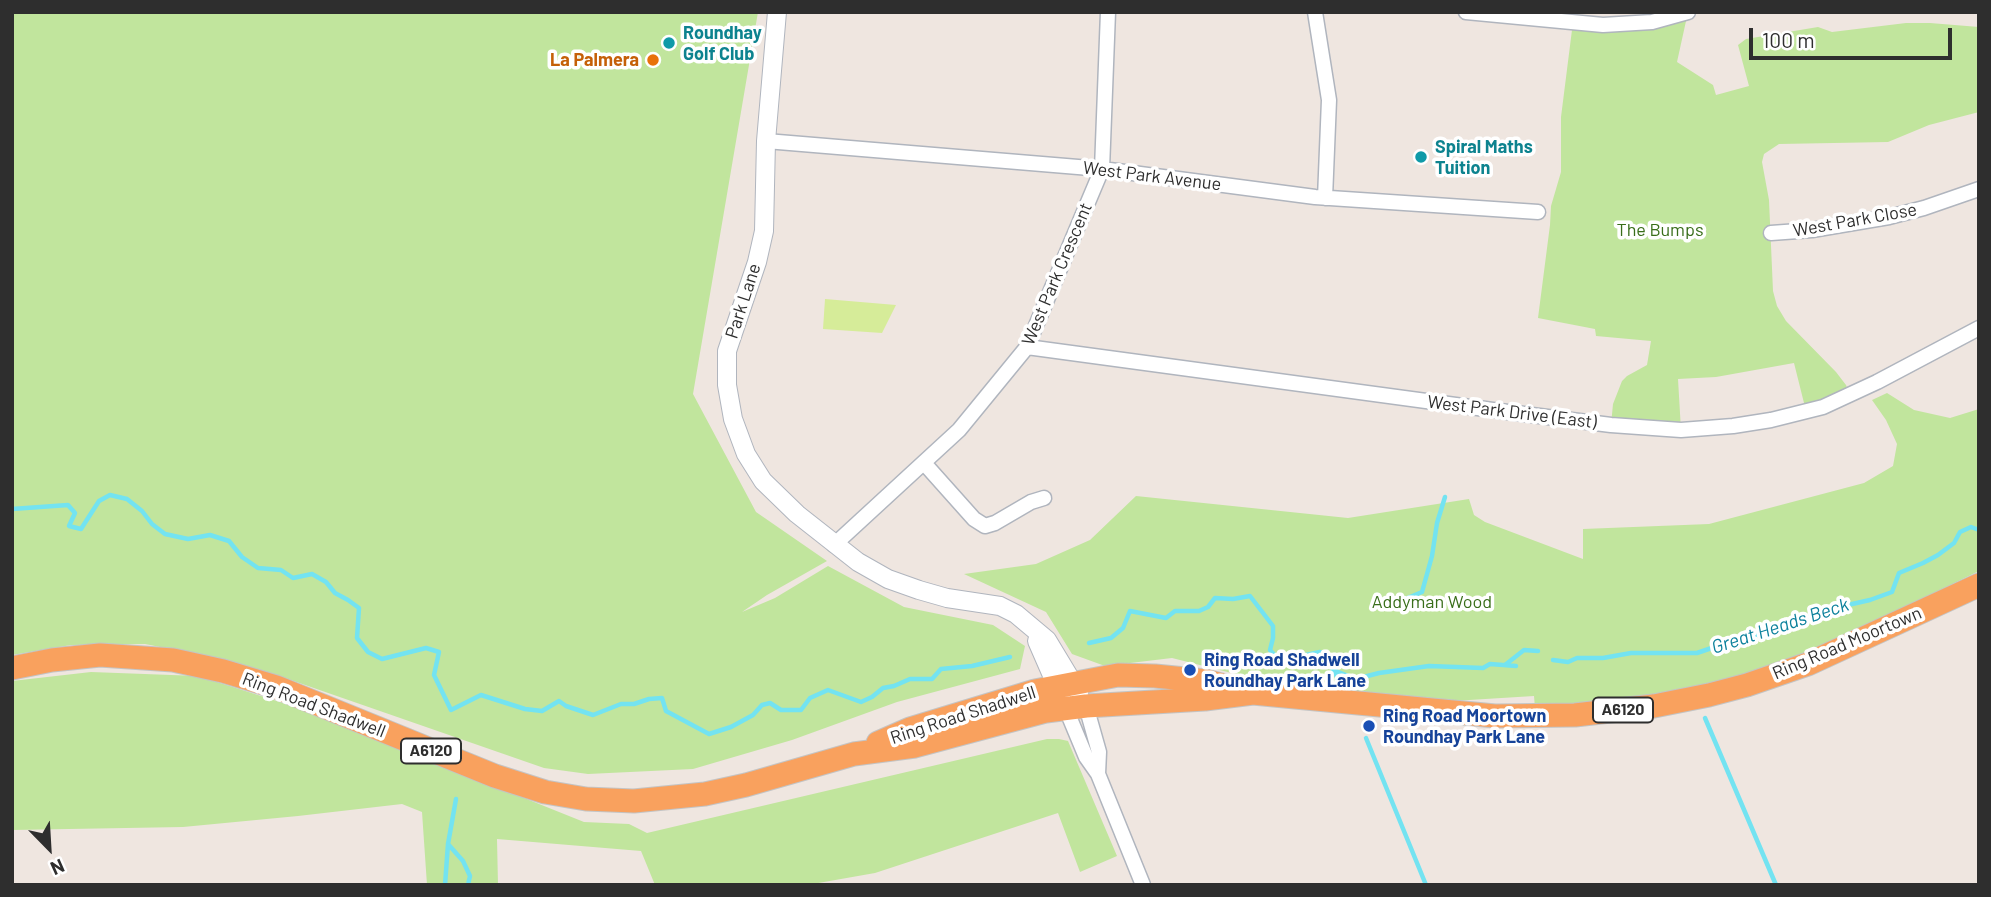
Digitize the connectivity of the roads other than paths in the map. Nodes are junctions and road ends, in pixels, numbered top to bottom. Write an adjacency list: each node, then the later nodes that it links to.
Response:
1 (777, 12): 8 (street, Park Lane)
2 (1108, 12): 9 (street, West Park Crescent)
3 (1315, 12): 11 (street)
4 (1466, 12): 6 (street)
5 (1688, 12): 7 (street)
6 (1492, 13): 7 (street)
7 (1603, 18)
8 (766, 141): 9 (street, West Park Avenue); 18 (street, Park Lane)
9 (1102, 169): 11 (street, West Park Avenue); 15 (street, West Park Crescent)
10 (1979, 189): 13 (street, West Park Close)
11 (1325, 198): 12 (street, West Park Avenue)
12 (1538, 212)
13 (1771, 233)
14 (1979, 328): 15 (street, West Park Drive (East))
15 (1027, 348): 16 (street, West Park Crescent)
16 (924, 463): 17 (street); 18 (street, West Park Crescent)
17 (1044, 498)
18 (834, 545): 21 (street, Park Lane)
19 (1979, 585): 22 (highway, Ring Road Moortown / A6120)
20 (12, 668): 24 (highway, Ring Road Shadwell / A6120)
21 (1065, 684): 22 (highway, Ring Road Moortown / A6120); 23 (street, Park Lane); 24 (highway, Ring Road Shadwell / A6120)
22 (1253, 693): 23 (highway, Ring Road Moortown / A6120)
23 (1076, 707): 24 (highway, Ring Road Shadwell / A6120); 25 (street)
24 (854, 754)
25 (1143, 885)

